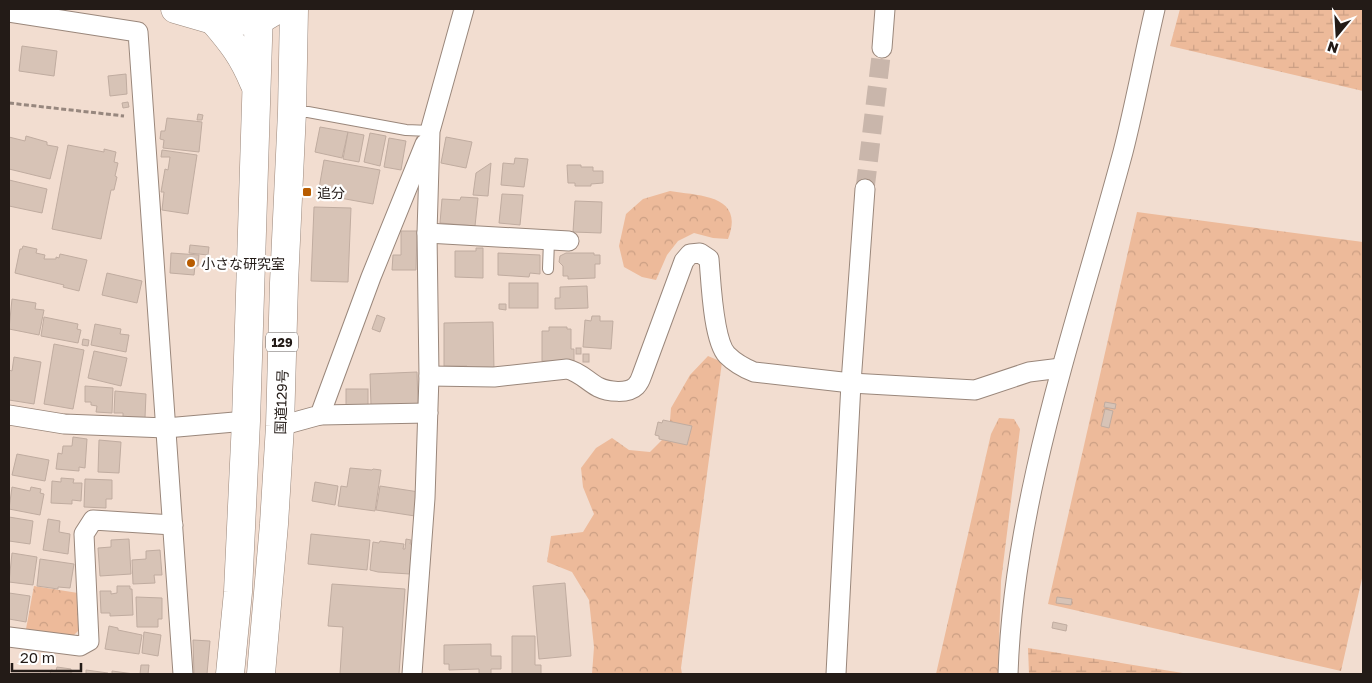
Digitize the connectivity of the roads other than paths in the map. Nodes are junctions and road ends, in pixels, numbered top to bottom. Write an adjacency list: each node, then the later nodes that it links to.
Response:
1 (175, 9): 8 (highway)
2 (294, 9): 10 (highway, 国道129号 / 129)
3 (464, 9): 13 (street)
4 (885, 9): 9 (street)
5 (1155, 9): 19 (street)
6 (9, 12): 27 (street)
7 (258, 12): 8 (highway); 10 (highway); 11 (highway, 129)
8 (213, 20): 11 (highway)
9 (882, 48)
10 (293, 71): 12 (highway, 国道129号 / 129)
11 (256, 89): 25 (highway, 129)
12 (292, 112): 13 (lane); 26 (highway, 国道129号 / 129)
13 (430, 131): 15 (street); 24 (street)
14 (865, 189): 21 (street)
15 (427, 234): 16 (street); 20 (street)
16 (549, 240): 17 (street); 18 (lane)
17 (569, 241)
18 (548, 269)
19 (1061, 368): 21 (street); 35 (street)
20 (429, 376): 21 (street); 22 (street)
21 (851, 383): 34 (street)
22 (428, 413): 24 (street); 33 (street)
23 (9, 415): 27 (street)
24 (320, 415): 26 (street)
25 (246, 421): 27 (street); 31 (highway, 129)
26 (280, 426): 32 (highway, 国道129号 / 129)
27 (166, 428): 28 (street)
28 (173, 525): 29 (street); 30 (street)
29 (9, 637)
30 (183, 674)
31 (230, 674)
32 (261, 674)
33 (412, 674)
34 (836, 674)
35 (1008, 674)

